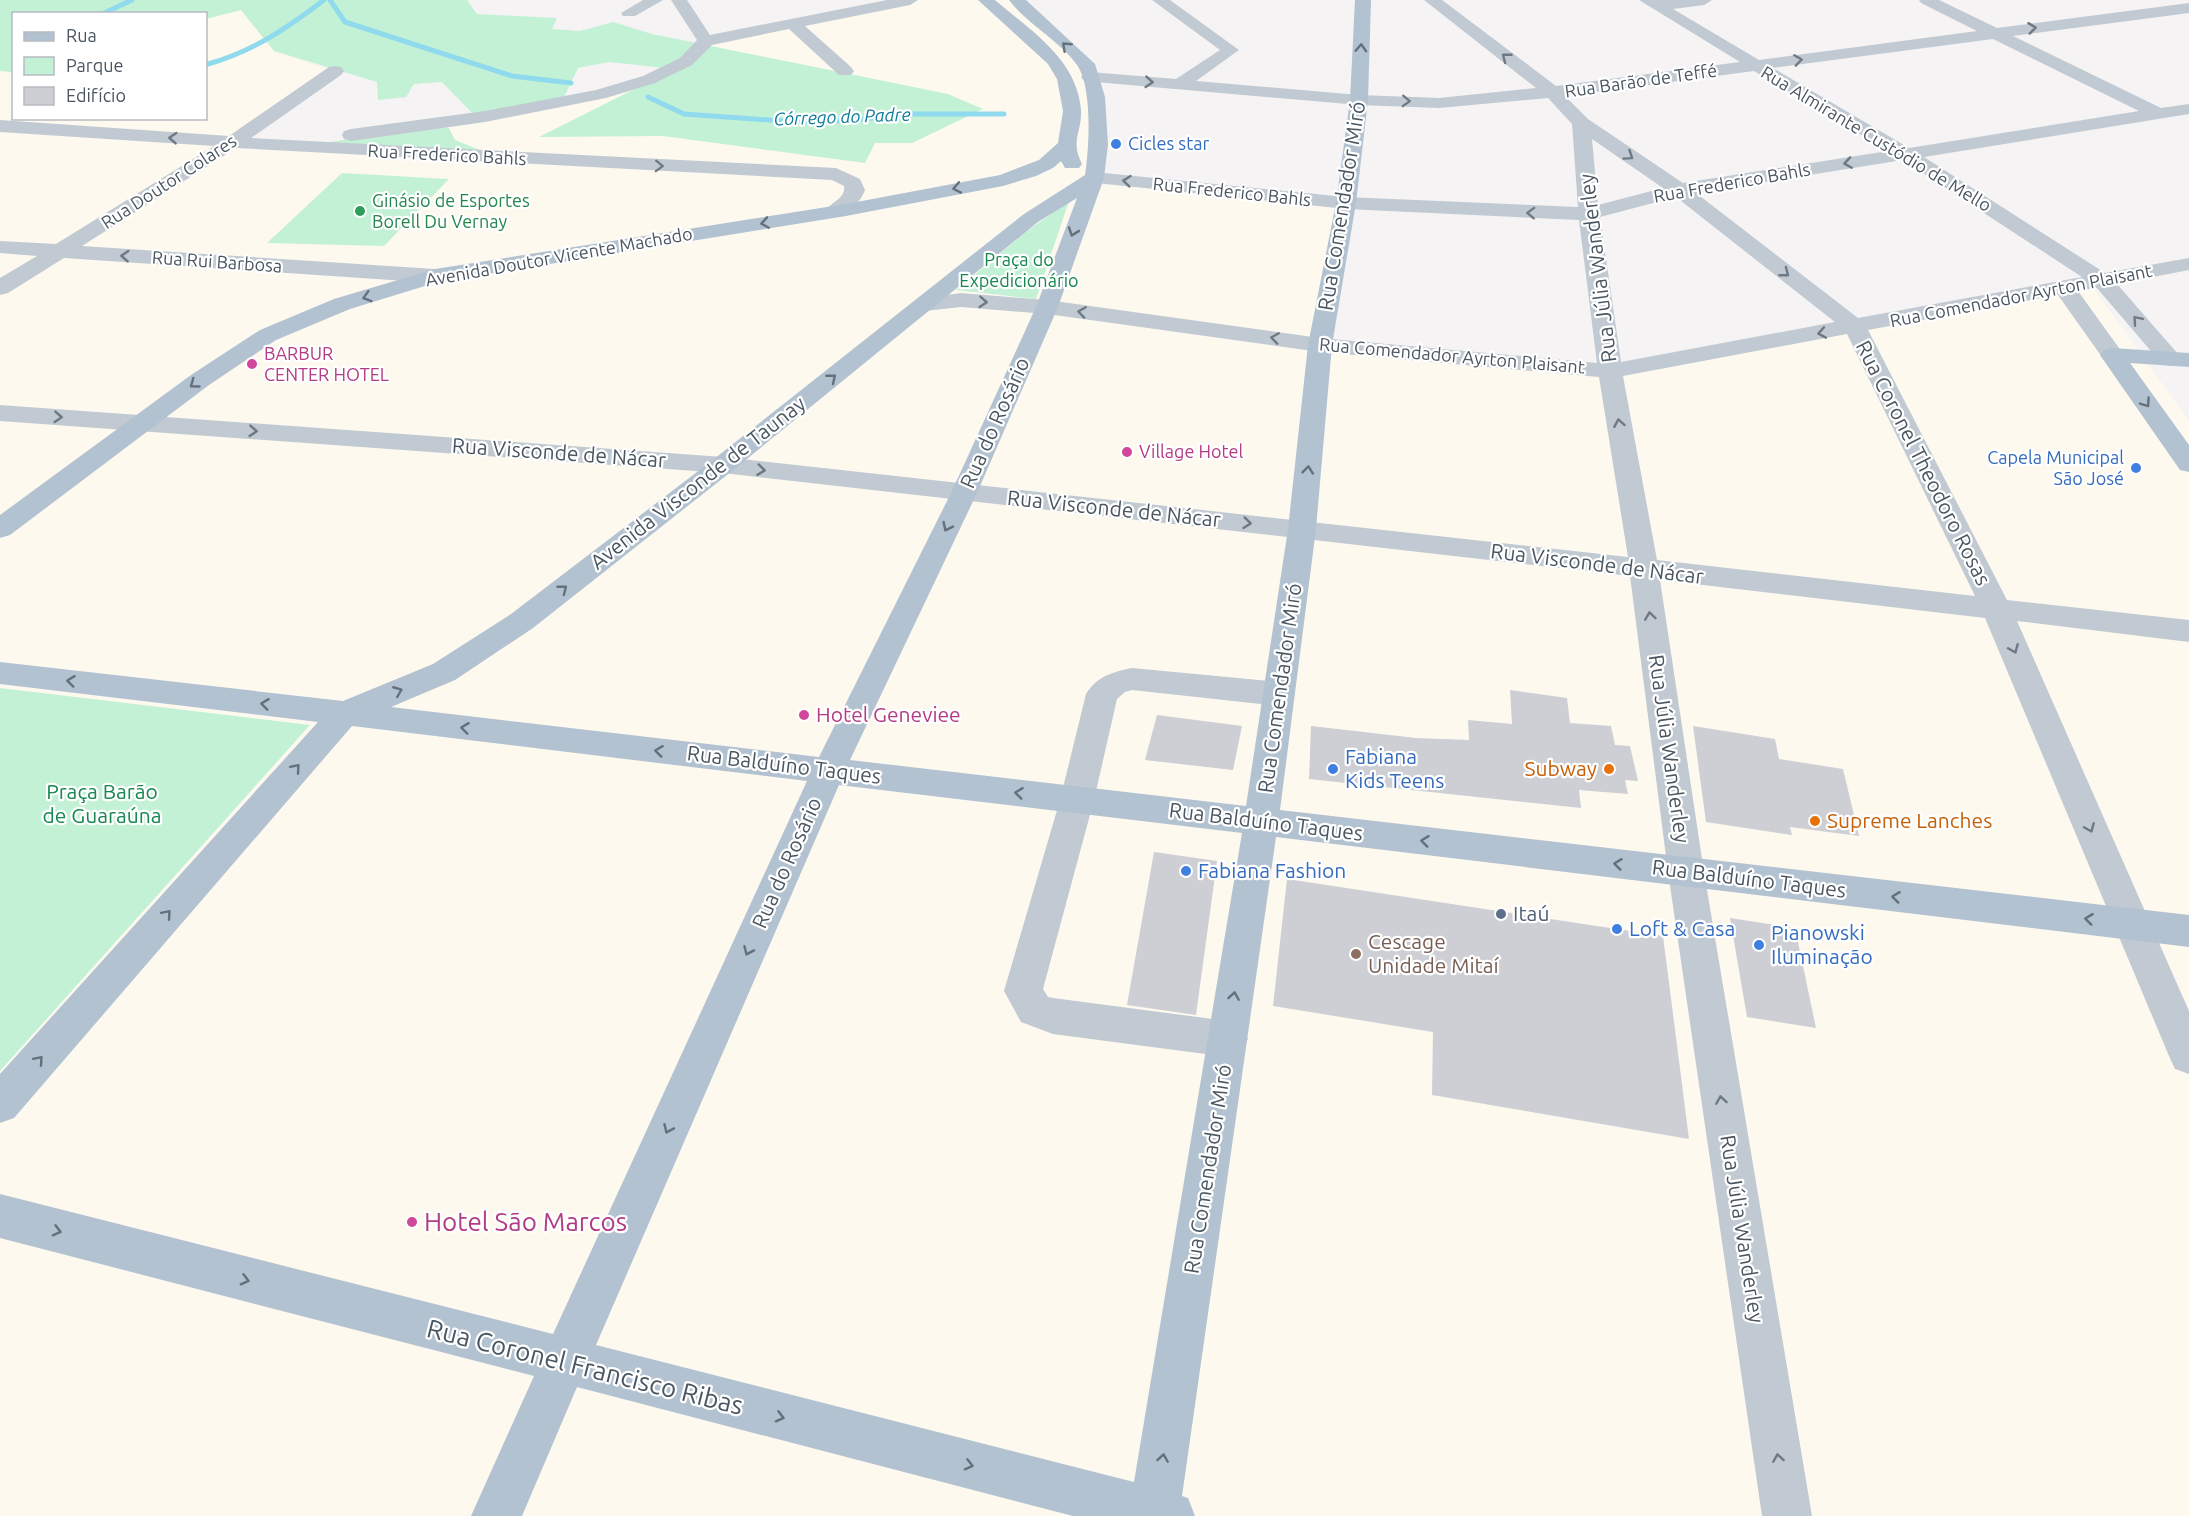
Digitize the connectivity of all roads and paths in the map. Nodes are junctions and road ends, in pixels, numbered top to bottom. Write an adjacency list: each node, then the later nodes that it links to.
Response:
1 (655, 0): 15 (street)
2 (679, 0): 18 (street)
3 (910, 0): 16 (street)
4 (986, 0): 34 (main road)
5 (1017, 0): 22 (main road, one-way to 5)
6 (1160, 0): 23 (street)
7 (1363, 0): 25 (main road, Rua Comendador Miró, one-way to 7)
8 (1432, 0): 24 (street, Rua Coronel Theodoro Rosas, one-way to 8)
9 (1704, 0): 13 (street)
10 (1927, 0): 17 (street)
11 (2184, 0): 12 (street)
12 (2189, 2)
13 (1652, 3): 19 (street, Rua Almirante Custódio de Mello)
14 (2189, 8): 17 (street, Rua Barão de Teffé, one-way to 14)
15 (629, 13)
16 (793, 24): 18 (street); 21 (street)
17 (1994, 32): 19 (street, Rua Barão de Teffé, one-way to 17); 26 (street)
18 (706, 41): 28 (street)
19 (1755, 65): 24 (street, Rua Barão de Teffé); 36 (street, Rua Almirante Custódio de Mello)
20 (335, 71): 33 (street, Rua Doutor Colares)
21 (845, 71)
22 (1090, 77): 23 (street, Rua Barão de Teffé, one-way to 23); 39 (main road)
23 (1180, 84): 25 (street, Rua Barão de Teffé)
24 (1552, 92): 25 (street, Rua Barão de Teffé, one-way to 24); 30 (street, Rua Coronel Theodoro Rosas)
25 (1359, 99): 42 (main road, Rua Comendador Miró)
26 (2156, 113): 27 (street, Rua Frederico Bahls); 36 (street, Rua Frederico Bahls)
27 (2185, 117)
28 (453, 121): 35 (street); 38 (street)
29 (34, 123): 31 (street, Rua Frederico Bahls); 32 (street); 33 (street, Rua Frederico Bahls, one-way to 29)
30 (1581, 123): 41 (street, Rua Coronel Theodoro Rosas, one-way to 41); 44 (street, Rua Júlia Wanderley)
31 (0, 126)
32 (0, 142)
33 (231, 142): 35 (street, Rua Frederico Bahls); 37 (street, Rua Doutor Colares)
34 (1067, 145): 39 (main road); 40 (main road, Avenida Doutor Vicente Machado)
35 (275, 146): 37 (street); 38 (street, Rua Frederico Bahls)
36 (1906, 154): 41 (street, Rua Frederico Bahls, one-way to 41); 50 (street, Rua Almirante Custódio de Mello)
37 (211, 158): 47 (street, Rua Doutor Colares)
38 (601, 164): 43 (street, Rua Frederico Bahls, one-way to 43)
39 (1094, 178): 40 (main road); 42 (street, Rua Frederico Bahls, one-way to 39); 45 (main road, Avenida Visconde de Taunay); 54 (main road, Rua do Rosário, one-way to 54)
40 (1003, 180): 43 (main road, Avenida Doutor Vicente Machado, one-way to 43); 45 (main road)
41 (1679, 190): 44 (street, Rua Frederico Bahls); 55 (street, Rua Coronel Theodoro Rosas, one-way to 55)
42 (1346, 203): 44 (street, Rua Frederico Bahls, one-way to 42); 56 (main road, Rua Comendador Miró)
43 (834, 212): 49 (main road, Avenida Doutor Vicente Machado, one-way to 49)
44 (1590, 214): 59 (street, Rua Júlia Wanderley)
45 (1031, 218): 53 (main road, Avenida Visconde de Taunay)
46 (0, 247): 47 (street, Rua Rui Barbosa)
47 (58, 251): 49 (street, Rua Rui Barbosa, one-way to 47); 51 (street, Rua Doutor Colares)
48 (2189, 264): 50 (street, Rua Comendador Ayrton Plaisant)
49 (435, 276): 62 (main road, Avenida Doutor Vicente Machado, one-way to 62)
50 (2103, 281): 52 (street, Rua Comendador Ayrton Plaisant); 58 (street, Rua Almirante Custódio de Mello, one-way to 50)
51 (0, 288)
52 (2064, 288): 55 (street, Rua Comendador Ayrton Plaisant); 57 (street)
53 (925, 304): 54 (street, Rua Comendador Ayrton Plaisant, one-way to 54); 64 (main road, Avenida Visconde de Taunay, one-way to 53)
54 (1047, 307): 56 (street, Rua Comendador Ayrton Plaisant, one-way to 54); 65 (main road, Rua do Rosário)
55 (1855, 327): 59 (street, Rua Comendador Ayrton Plaisant, one-way to 59); 69 (street, Rua Coronel Theodoro Rosas)
56 (1320, 345): 59 (street, Rua Comendador Ayrton Plaisant); 67 (main road, Rua Comendador Miró, one-way to 56)
57 (2112, 355): 58 (main road); 63 (main road, one-way to 63)
58 (2180, 360): 60 (main road)
59 (1610, 370): 68 (street, Rua Júlia Wanderley, one-way to 59)
60 (2189, 384)
61 (0, 413): 62 (street, Rua Visconde de Nácar, one-way to 62)
62 (142, 423): 64 (street, Rua Visconde de Nácar, one-way to 64); 66 (main road, Avenida Doutor Vicente Machado)
63 (2189, 464)
64 (723, 465): 65 (street, Rua Visconde de Nácar, one-way to 65); 73 (main road, Avenida Visconde de Taunay, one-way to 64)
65 (964, 493): 67 (street, Rua Visconde de Nácar, one-way to 67); 74 (main road, Rua do Rosário, one-way to 74)
66 (0, 529)
67 (1302, 529): 68 (street, Rua Visconde de Nácar); 72 (main road, Rua Comendador Miró)
68 (1644, 570): 69 (street, Rua Visconde de Nácar); 77 (street, Rua Júlia Wanderley, one-way to 68)
69 (1997, 610): 70 (street, Rua Visconde de Nácar); 78 (street, Rua Coronel Theodoro Rosas, one-way to 78)
70 (2189, 631)
71 (0, 673): 73 (main road, one-way to 71)
72 (1278, 694): 75 (street); 76 (main road, Rua Comendador Miró)
73 (344, 714): 74 (main road, Rua Balduíno Taques, one-way to 73); 82 (main road, one-way to 73)
74 (828, 771): 75 (main road, Rua Balduíno Taques, one-way to 74); 84 (main road, Rua do Rosário, one-way to 84)
75 (1077, 800): 76 (main road, Rua Balduíno Taques); 80 (street)
76 (1261, 822): 77 (main road, Rua Balduíno Taques, one-way to 76); 80 (main road, Rua Comendador Miró, one-way to 76)
77 (1686, 872): 78 (main road, Rua Balduíno Taques, one-way to 77); 87 (street, Rua Júlia Wanderley, one-way to 77)
78 (2131, 924): 79 (main road, Rua Balduíno Taques); 81 (street, Rua Coronel Theodoro Rosas)
79 (2189, 931)
80 (1228, 1039): 85 (main road, Rua Comendador Miró, one-way to 80)
81 (2189, 1056)
82 (0, 1104)
83 (0, 1216): 84 (main road, Rua Coronel Francisco Ribas, one-way to 84)
84 (564, 1362): 85 (main road, Rua Coronel Francisco Ribas, one-way to 85); 86 (main road, Rua do Rosário)
85 (1160, 1515)
86 (496, 1516)
87 (1787, 1516)

